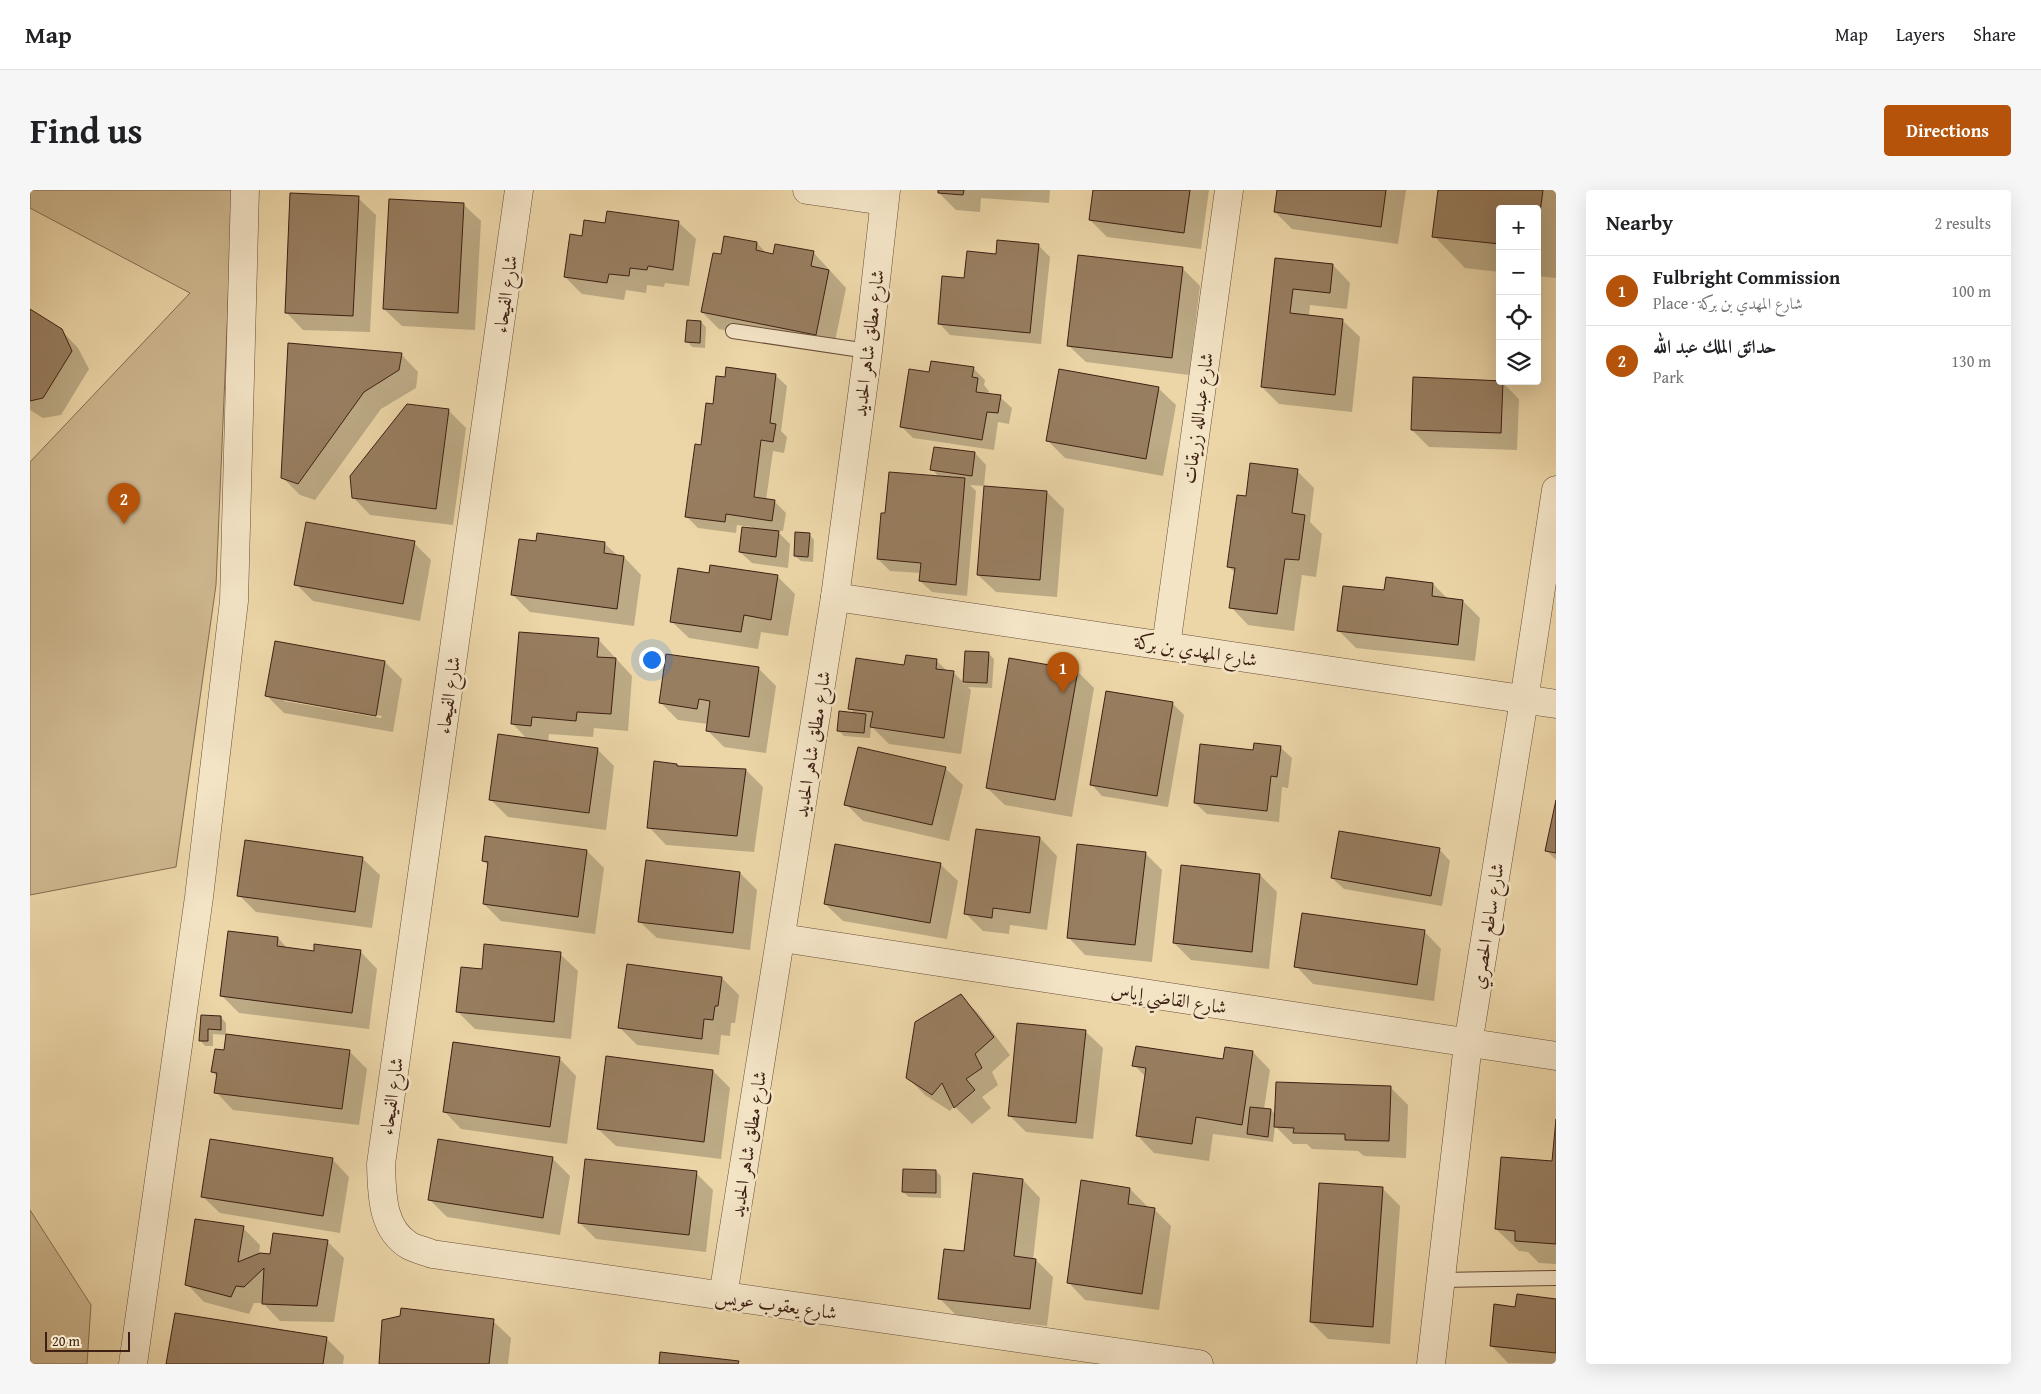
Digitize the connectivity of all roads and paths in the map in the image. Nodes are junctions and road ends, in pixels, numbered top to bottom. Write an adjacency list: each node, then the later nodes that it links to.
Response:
1 (246, 190): 20 (street)
2 (519, 190): 16 (street, شارع الفيحاء)
3 (807, 190): 5 (street)
4 (1229, 190): 10 (street, شارع عبدالله زريقات)
5 (885, 196): 7 (street, شارع مطلق شاهر الحديد)
6 (733, 331): 7 (lane)
7 (868, 351): 9 (street, شارع مطلق شاهر الحديد)
8 (1556, 490): 11 (street, شارع ساطع الحصري)
9 (835, 597): 10 (street, شارع المهدي بن بركة); 13 (street, شارع مطلق شاهر الحديد)
10 (1166, 646): 11 (street, شارع المهدي بن بركة)
11 (1524, 700): 12 (street, شارع المهدي بن بركة); 14 (street, شارع ساطع الحصري)
12 (1556, 704)
13 (782, 938): 14 (street, شارع القاضي إياس); 19 (street, شارع مطلق شاهر الحديد)
14 (1468, 1044): 15 (street, شارع القاضي إياس); 18 (street, شارع ساطع الحصري)
15 (1556, 1056)
16 (382, 1199): 19 (street, شارع يعقوب عويس)
17 (1556, 1278): 18 (lane)
18 (1440, 1280): 22 (street, شارع ساطع الحصري)
19 (723, 1296): 21 (street, شارع يعقوب عويس)
20 (133, 1364)
21 (1199, 1364)
22 (1431, 1364)

